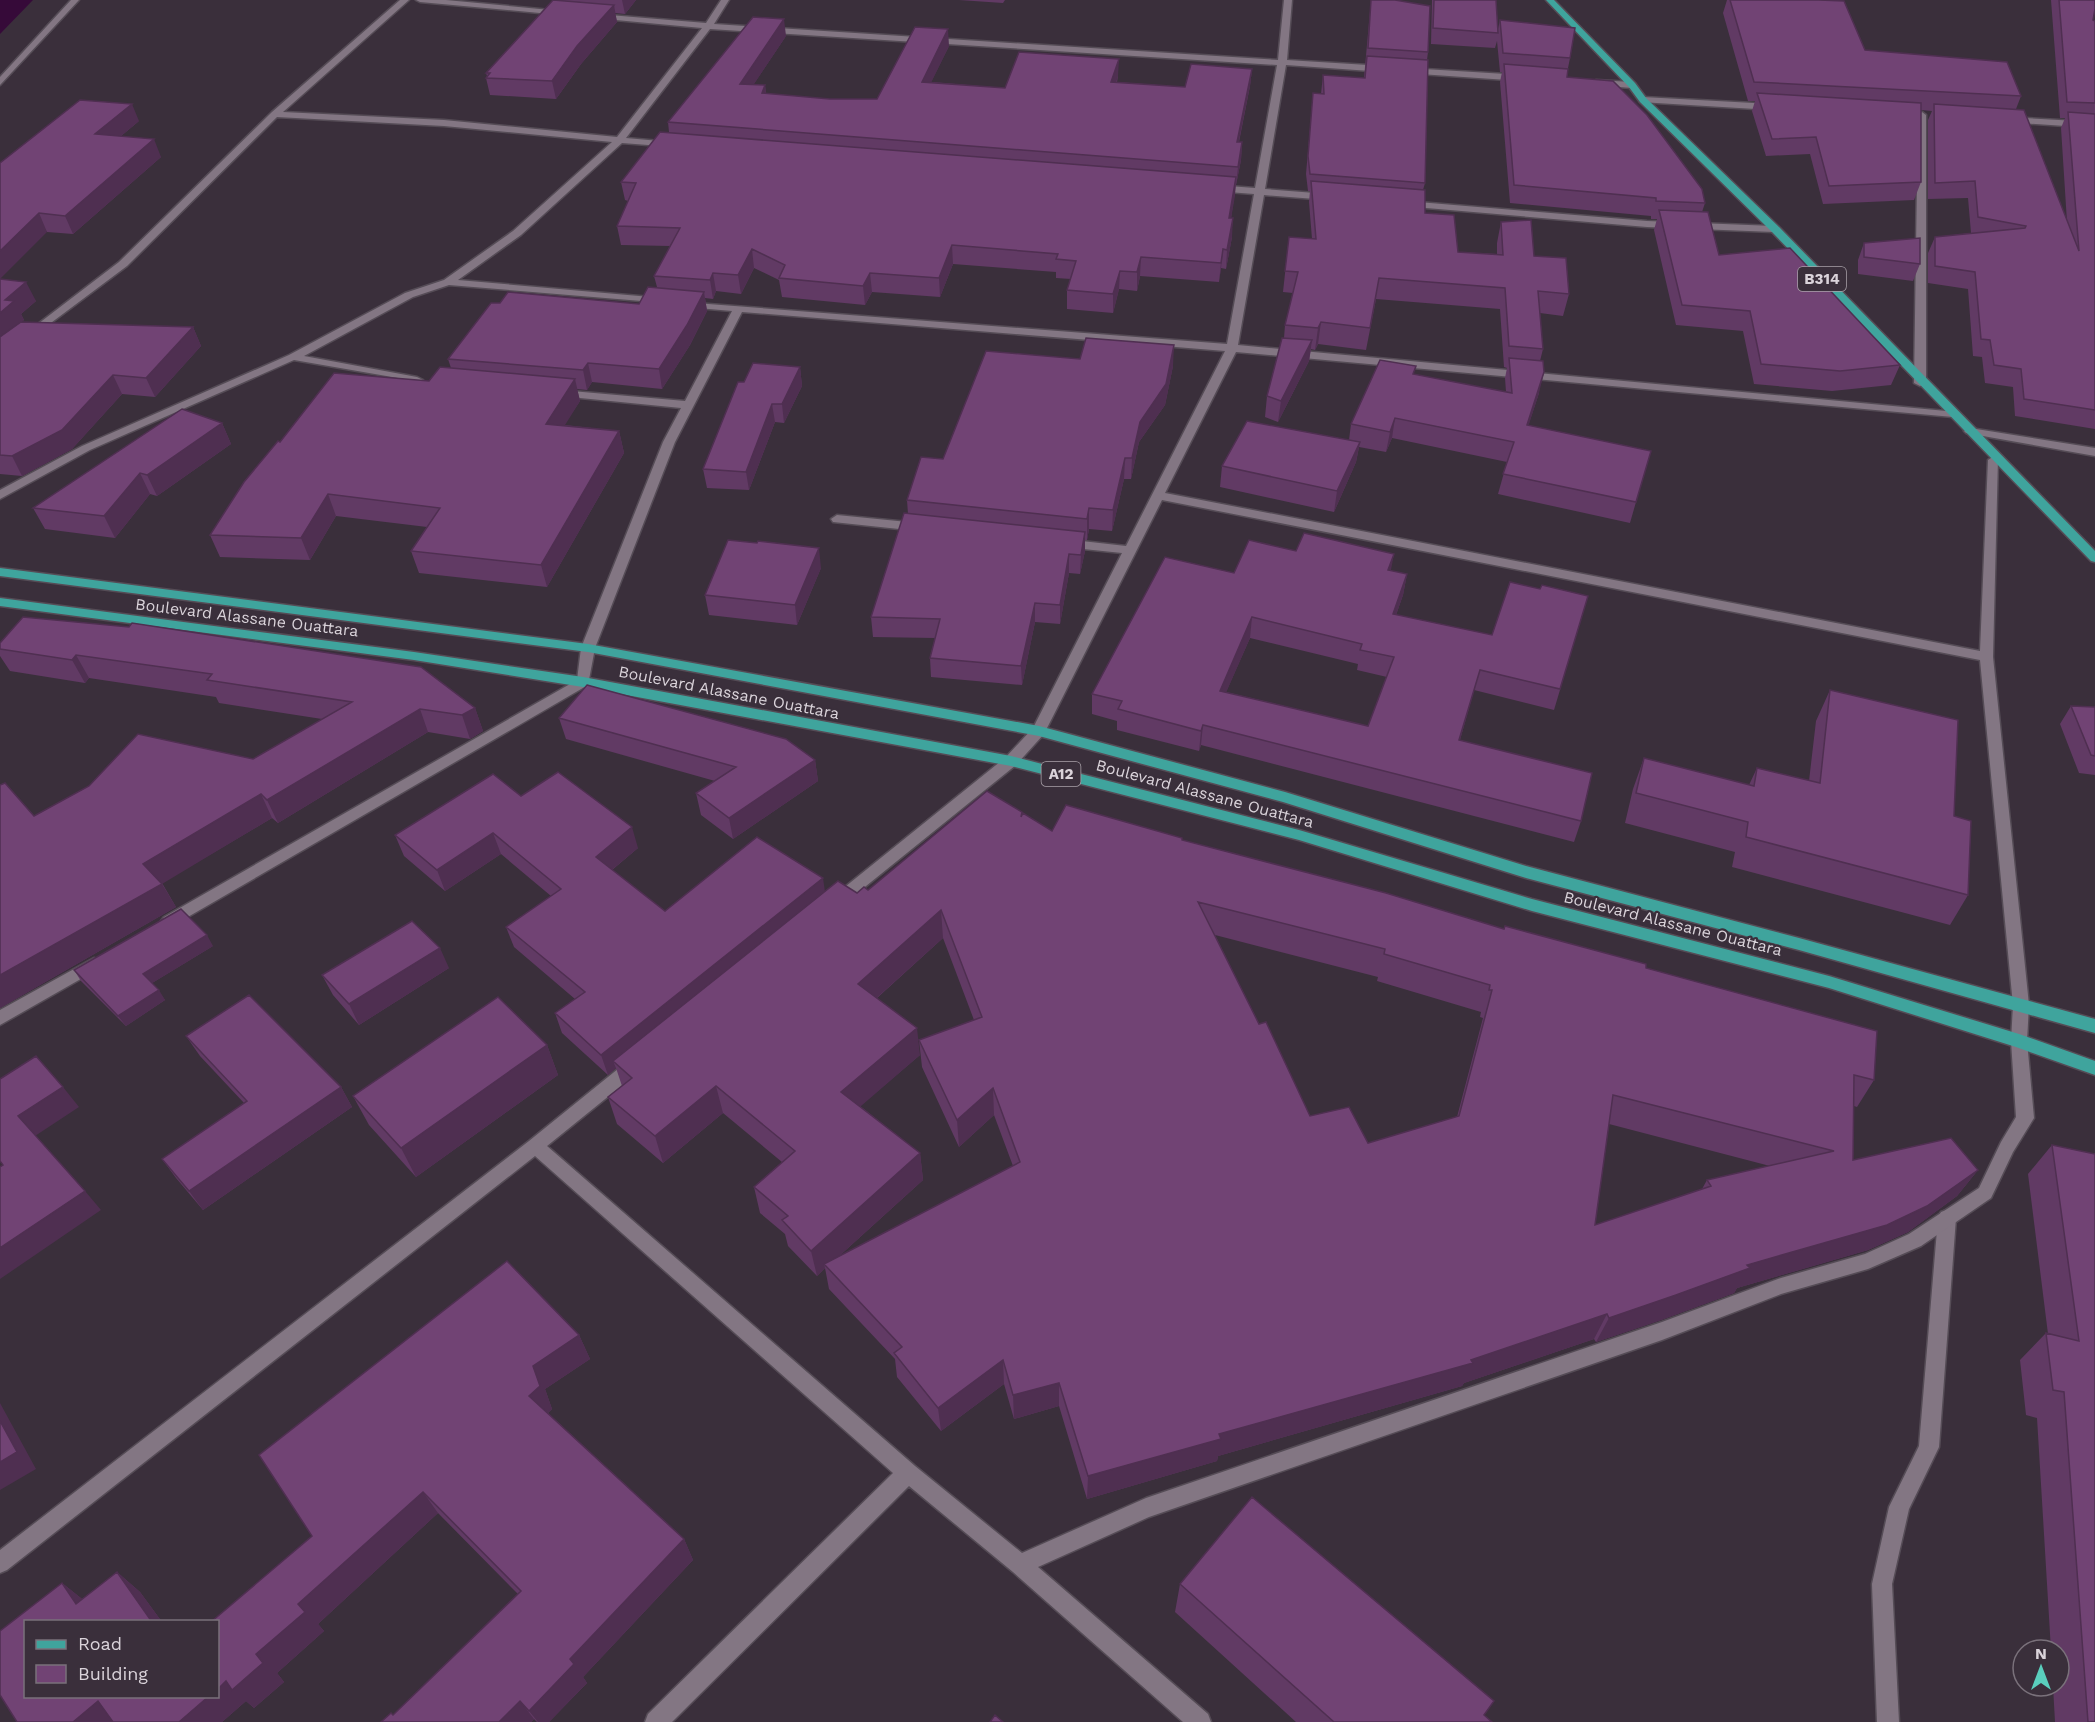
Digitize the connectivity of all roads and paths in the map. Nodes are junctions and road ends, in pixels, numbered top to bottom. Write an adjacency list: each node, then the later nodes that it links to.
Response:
1 (75, 0): 12 (street)
2 (405, 0): 17 (street)
3 (420, 0): 7 (street)
4 (725, 0): 9 (street)
5 (1288, 0): 10 (street)
6 (1550, 0): 14 (main road, B314)
7 (570, 14)
8 (582, 15): 9 (street)
9 (708, 26): 10 (street); 23 (street)
10 (1282, 63): 11 (street); 26 (street)
11 (1527, 78)
12 (0, 82)
13 (1586, 82): 14 (street)
14 (1632, 85): 15 (main road, B314)
15 (1643, 100): 16 (street); 29 (main road, B314)
16 (1782, 108)
17 (275, 114): 23 (street); 34 (street)
18 (1910, 114): 19 (street)
19 (1922, 115): 20 (street); 36 (street)
20 (1933, 116)
21 (2003, 120): 22 (street)
22 (2095, 125)
23 (619, 141): 24 (street); 30 (street)
24 (678, 146)
25 (1199, 187): 26 (street)
26 (1258, 192): 27 (street); 32 (street)
27 (1340, 198)
28 (1399, 203): 29 (street)
29 (1774, 229): 36 (main road, B314)
30 (448, 282): 31 (street); 33 (street)
31 (738, 308): 32 (street); 38 (street)
32 (1232, 348): 39 (street); 44 (street)
33 (293, 357): 35 (street); 43 (street)
34 (0, 358)
35 (426, 381)
36 (1920, 383): 39 (main road, B314)
37 (545, 392): 38 (street)
38 (688, 405): 52 (street)
39 (1953, 414): 40 (main road, B314)
40 (1970, 431): 41 (street); 42 (main road, B314)
41 (2095, 452)
42 (1995, 460): 49 (main road, B314); 53 (street)
43 (0, 495)
44 (1156, 495): 48 (street); 53 (street)
45 (837, 519): 46 (street)
46 (931, 529)
47 (1047, 541): 48 (street)
48 (1129, 550): 55 (street)
49 (2095, 558)
50 (0, 572): 52 (main road, Boulevard Alassane Ouattara / A12)
51 (0, 602): 54 (main road, Boulevard Alassane Ouattara / A12)
52 (588, 648): 54 (street); 55 (main road, Boulevard Alassane Ouattara / A12)
53 (1986, 657): 60 (street)
54 (583, 682): 56 (main road, Boulevard Alassane Ouattara / A12); 58 (street)
55 (1039, 731): 56 (street); 60 (main road, Boulevard Alassane Ouattara / A12)
56 (1011, 761): 57 (street); 63 (main road, Boulevard Alassane Ouattara / A12)
57 (824, 912)
58 (153, 930)
59 (102, 959): 61 (street)
60 (2021, 1005): 62 (main road, Boulevard Alassane Ouattara / A12); 63 (street)
61 (0, 1018)
62 (2095, 1026)
63 (2019, 1041): 65 (main road, Boulevard Alassane Ouattara / A12); 67 (street)
64 (647, 1055): 66 (street)
65 (2095, 1068)
66 (535, 1146): 68 (street); 69 (street)
67 (1947, 1218): 70 (street); 73 (street)
68 (908, 1473): 70 (street); 71 (street)
69 (0, 1563)
70 (1020, 1565): 72 (street)
71 (656, 1722)
72 (1200, 1722)
73 (1888, 1722)

